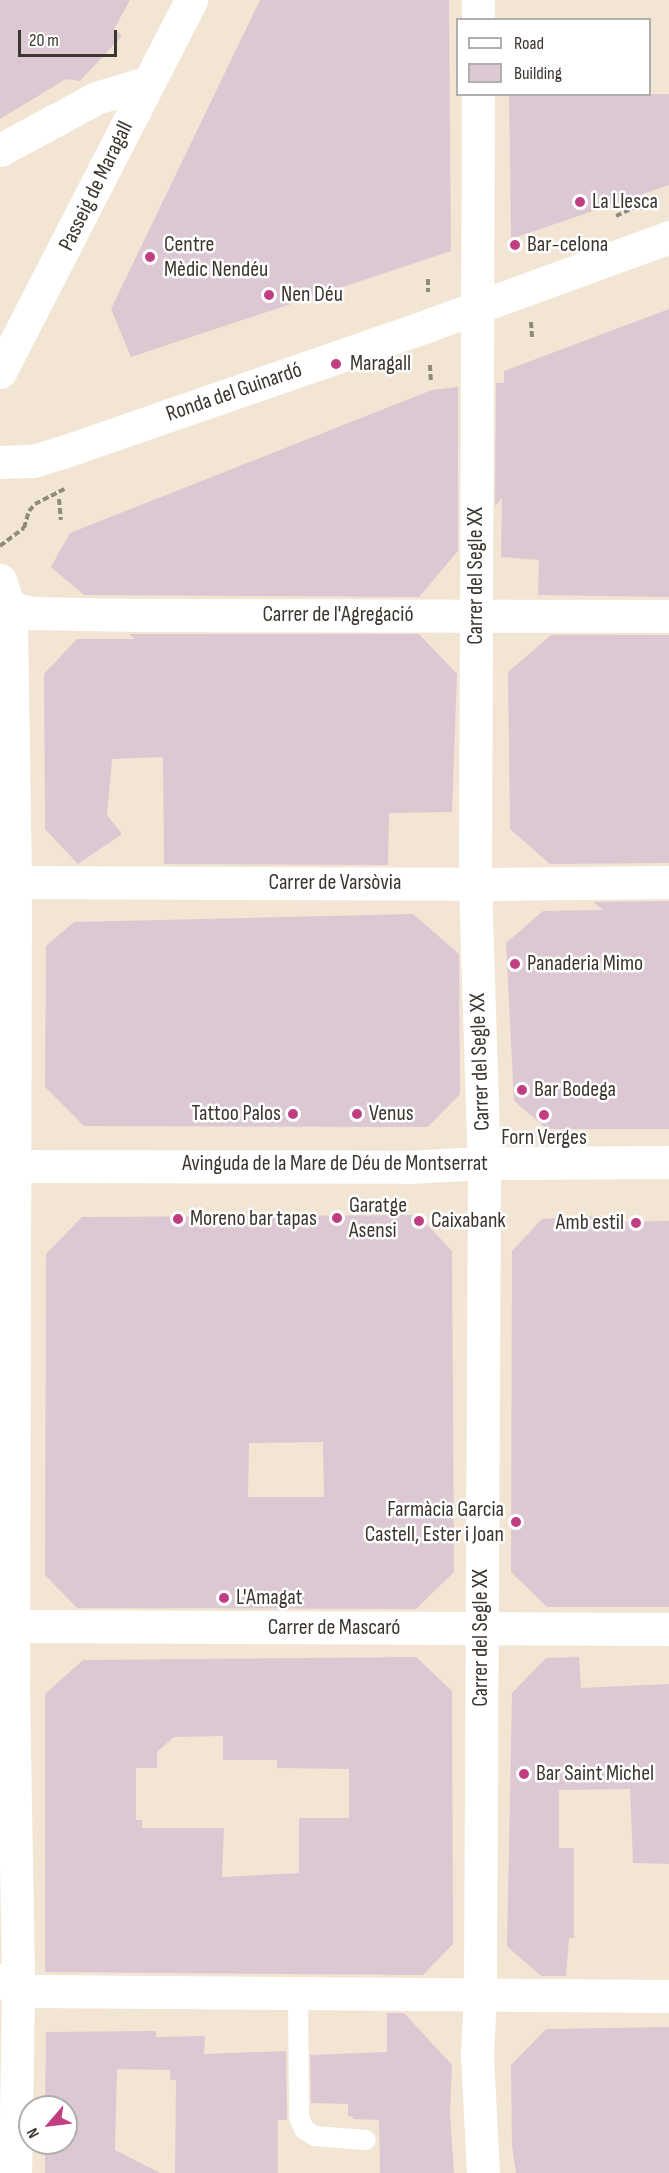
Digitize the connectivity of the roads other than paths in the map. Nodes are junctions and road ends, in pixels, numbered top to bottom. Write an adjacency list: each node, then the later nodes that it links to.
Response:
1 (191, 0): 4 (street, Passeig de Maragall)
2 (478, 0): 3 (street)
3 (478, 18)
4 (146, 82): 6 (street); 9 (street, Passeig de Maragall)
5 (478, 96): 8 (street, Carrer del Segle XX)
6 (0, 150)
7 (669, 237): 8 (street, Ronda del Guinardó)
8 (477, 306): 10 (street, Ronda del Guinardó); 12 (street, Carrer del Segle XX)
9 (0, 372)
10 (0, 462)
11 (4, 593): 12 (street, Carrer de l'Agregació); 14 (street)
12 (476, 615): 13 (street, Carrer de l'Agregació); 16 (street, Carrer del Segle XX)
13 (669, 616)
14 (7, 882): 16 (street, Carrer de Varsòvia); 19 (street)
15 (669, 882): 16 (street, Carrer de Varsòvia)
16 (475, 884): 18 (street, Carrer del Segle XX)
17 (669, 1162): 18 (street, Avinguda de la Mare de Déu de Montserrat)
18 (484, 1163): 19 (street, Avinguda de la Mare de Déu de Montserrat); 21 (street, Carrer del Segle XX)
19 (8, 1166): 20 (street)
20 (7, 1627): 21 (street, Carrer de Mascaró); 23 (street)
21 (480, 1628): 22 (street, Carrer de Mascaró); 25 (street, Carrer del Segle XX)
22 (669, 1629)
23 (9, 1985): 24 (street); 28 (street)
24 (298, 1993): 25 (street); 27 (lane)
25 (480, 1995): 26 (street); 29 (street, Carrer del Segle XX)
26 (669, 1996)
27 (366, 2140)
28 (15, 2173)
29 (483, 2173)

